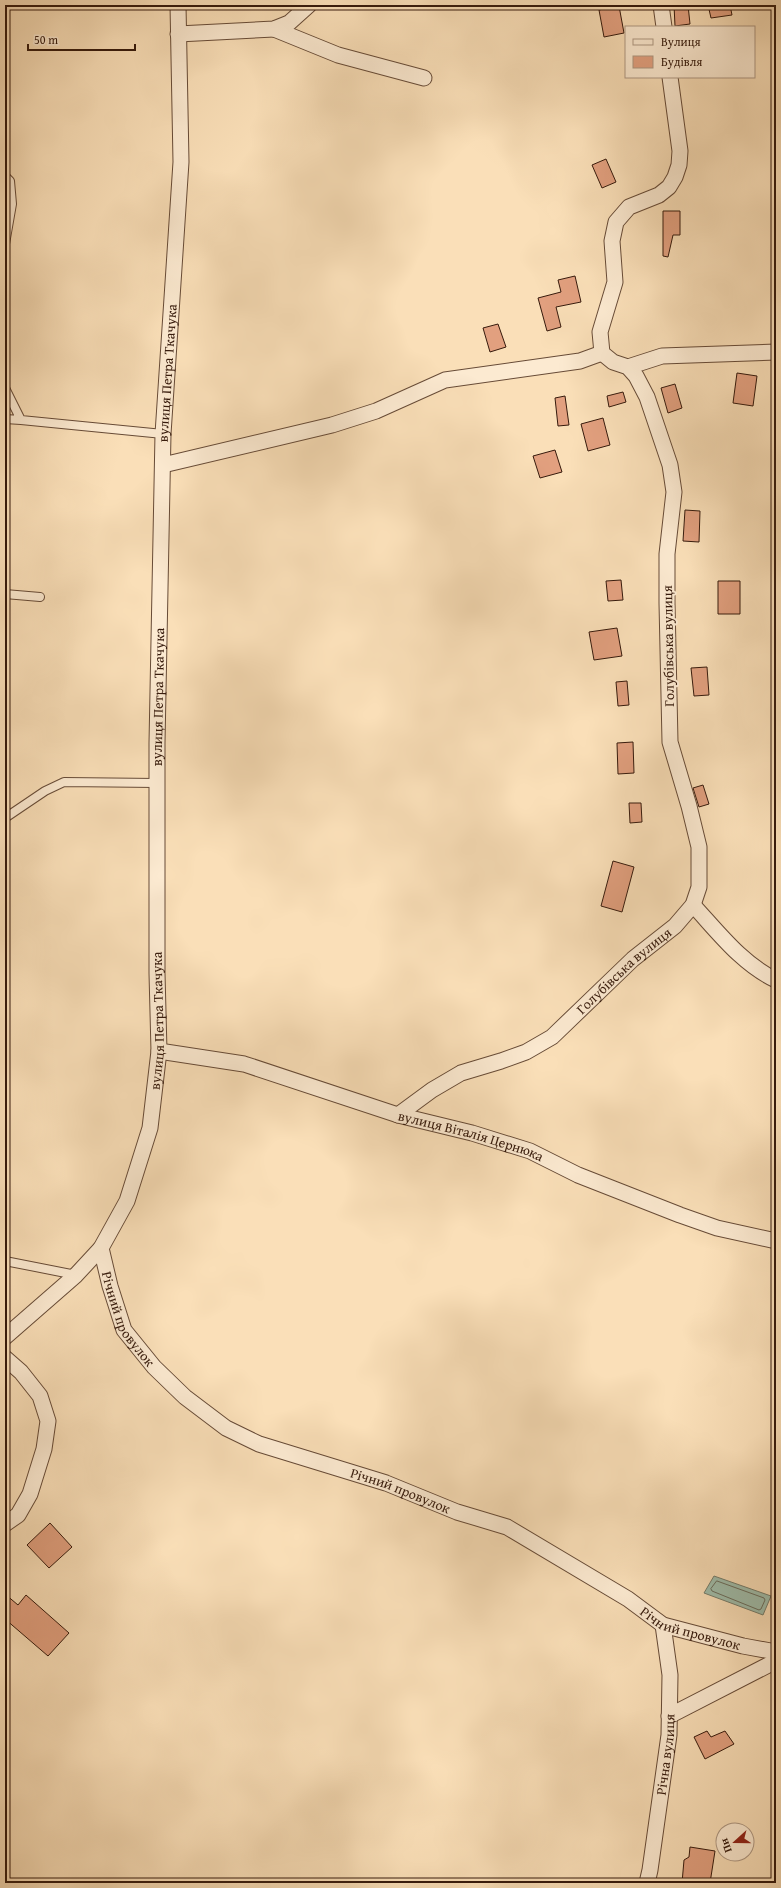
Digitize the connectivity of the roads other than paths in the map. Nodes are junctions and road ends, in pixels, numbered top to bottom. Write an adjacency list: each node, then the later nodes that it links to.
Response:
1 (178, 5): 6 (street, вулиця Петра Ткачука)
2 (309, 5): 5 (street)
3 (661, 5): 4 (street)
4 (664, 26)
5 (274, 29): 6 (street); 7 (street)
6 (178, 34): 17 (street, вулиця Петра Ткачука)
7 (424, 78)
8 (670, 78): 12 (street)
9 (5, 176): 10 (lane)
10 (5, 244)
11 (776, 352): 13 (street)
12 (602, 353): 13 (street); 18 (street)
13 (628, 367): 23 (street, Голубівська вулиця)
14 (5, 388): 16 (lane)
15 (5, 419): 16 (lane)
16 (21, 420): 17 (lane)
17 (163, 434): 18 (street, вулиця Петра Ткачука)
18 (163, 465): 21 (street, вулиця Петра Ткачука)
19 (5, 594): 20 (lane)
20 (40, 597)
21 (157, 783): 22 (lane); 25 (street, вулиця Петра Ткачука)
22 (5, 818)
23 (693, 905): 24 (street); 26 (street, Голубівська вулиця)
24 (776, 980)
25 (159, 1051): 26 (street, вулиця Віталія Цернюка); 28 (street, вулиця Петра Ткачука)
26 (398, 1115): 27 (street, вулиця Віталія Цернюка)
27 (776, 1240)
28 (101, 1248): 30 (street, вулиця Петра Ткачука); 34 (street, Річний провулок)
29 (5, 1260): 30 (lane)
30 (76, 1275): 31 (street, вулиця Петра Ткачука)
31 (5, 1337)
32 (5, 1358): 33 (street)
33 (5, 1524)
34 (663, 1625): 35 (street, Річний провулок); 37 (street, Річна вулиця)
35 (776, 1652)
36 (776, 1661): 37 (street)
37 (669, 1716): 38 (street, Річна вулиця)
38 (647, 1883)

